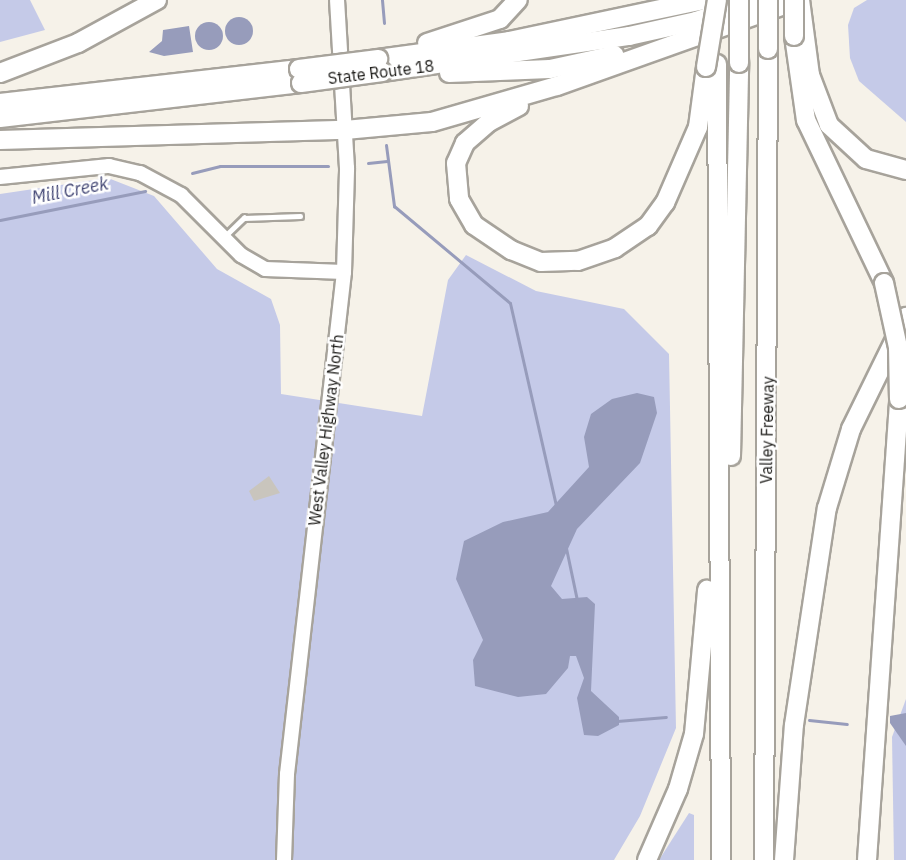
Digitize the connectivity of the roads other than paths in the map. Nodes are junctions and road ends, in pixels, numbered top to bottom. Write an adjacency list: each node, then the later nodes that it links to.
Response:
1 (157, 0): 15 (highway)
2 (337, 0): 20 (main road, West Valley Highway North)
3 (518, 0): 12 (highway)
4 (703, 0): 12 (highway, State Route 18)
5 (717, 0): 13 (highway, bridge)
6 (739, 0): 29 (highway, bridge)
7 (758, 0): 14 (highway, State Route 18)
8 (768, 0): 34 (highway, Valley Freeway, bridge)
9 (797, 0): 10 (highway, bridge); 11 (highway)
10 (799, 34): 22 (highway); 30 (highway, bridge)
11 (672, 42): 14 (highway); 17 (highway)
12 (380, 65): 14 (highway, State Route 18); 16 (highway, State Route 18, bridge)
13 (712, 65): 17 (highway); 28 (highway)
14 (406, 69)
15 (0, 73)
16 (300, 76): 18 (highway, State Route 18); 19 (highway, State Route 18)
17 (557, 86): 20 (highway)
18 (0, 103)
19 (0, 118)
20 (345, 130): 21 (highway); 26 (main road, West Valley Highway North)
21 (0, 140)
22 (906, 170)
23 (0, 177): 25 (main road)
24 (300, 216): 25 (lane)
25 (224, 237): 26 (main road)
26 (344, 272): 31 (main road, West Valley Highway North)
27 (906, 317): 35 (highway)
28 (719, 385): 29 (highway); 32 (highway)
29 (720, 712): 33 (highway)
30 (875, 759): 36 (highway); 37 (highway)
31 (284, 860)
32 (647, 860)
33 (721, 860)
34 (764, 860)
35 (784, 860)
36 (861, 860)
37 (867, 860)

